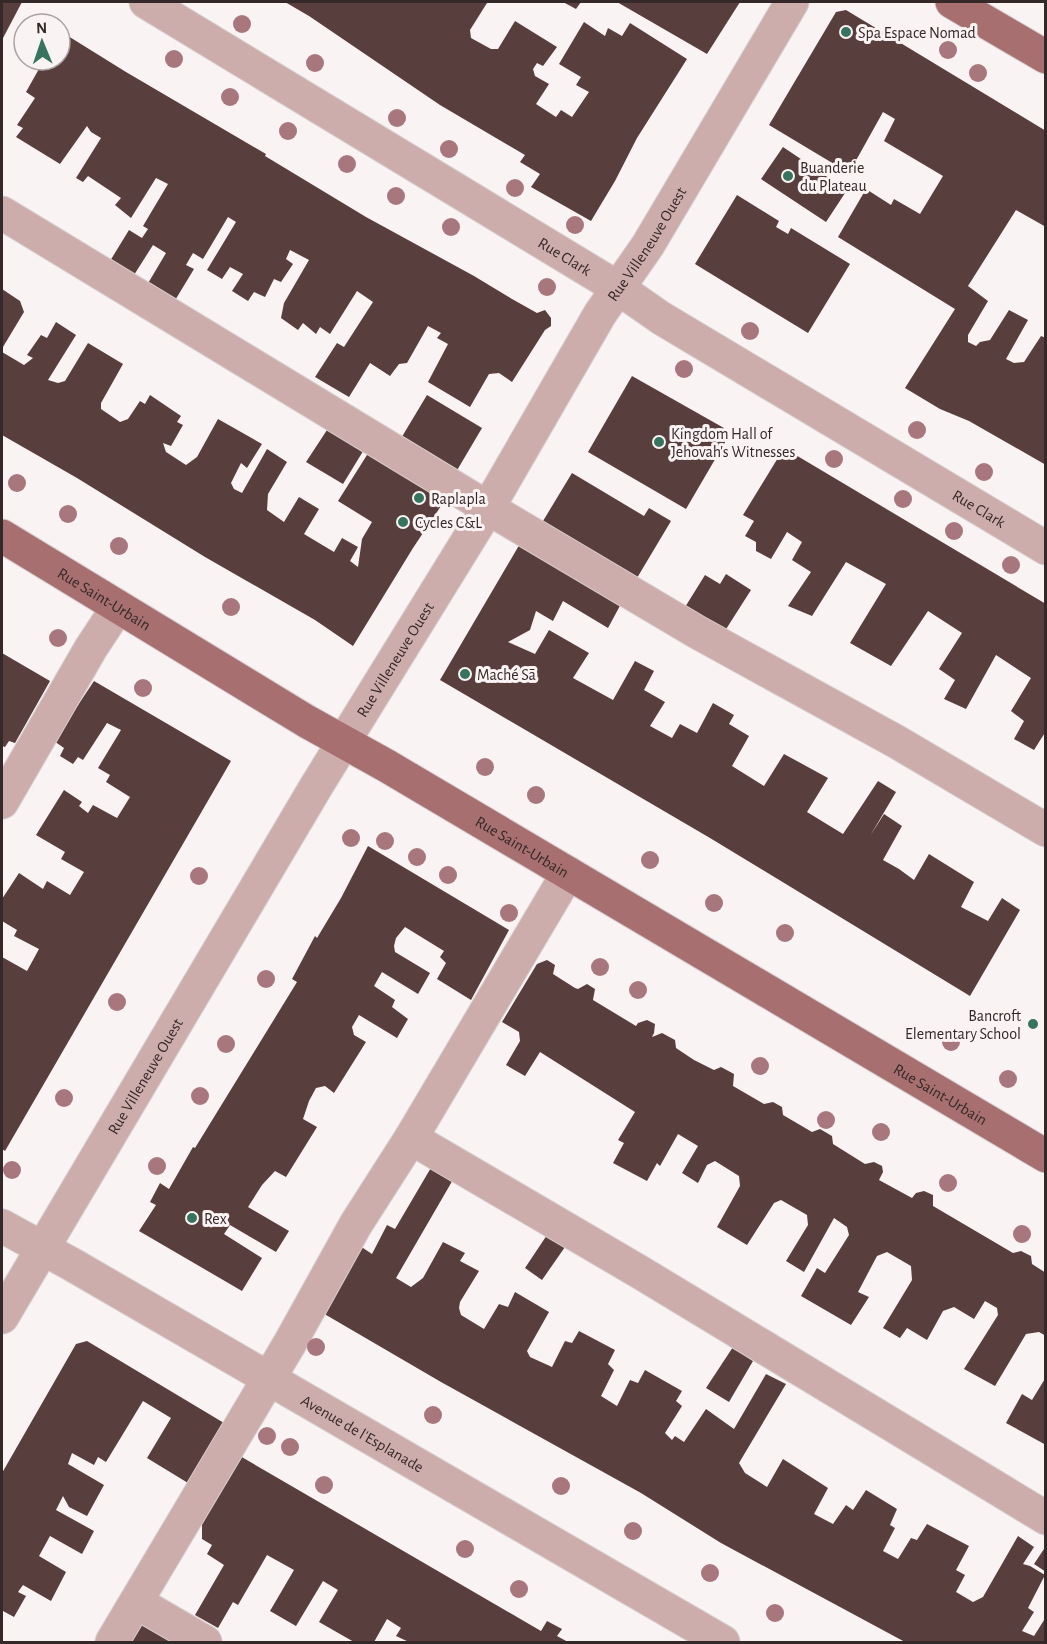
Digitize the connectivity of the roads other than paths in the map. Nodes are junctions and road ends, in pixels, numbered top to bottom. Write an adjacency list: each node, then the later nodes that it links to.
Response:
1 (146, 2): 6 (street, Rue Clark)
2 (792, 2): 6 (street, Rue Villeneuve Ouest)
3 (952, 2): 4 (main road)
4 (1046, 57)
5 (2, 213): 7 (street)
6 (618, 288): 7 (street, Rue Villeneuve Ouest); 9 (street, Rue Clark)
7 (488, 508): 11 (street, Rue Villeneuve Ouest); 13 (street)
8 (2, 536): 10 (main road, Rue Saint-Urbain)
9 (1046, 548)
10 (118, 607): 11 (main road, Rue Saint-Urbain); 12 (street)
11 (344, 742): 14 (main road, Rue Saint-Urbain); 18 (street, Rue Villeneuve Ouest)
12 (2, 802)
13 (1046, 830)
14 (568, 873): 15 (street); 16 (main road, Rue Saint-Urbain)
15 (411, 1138): 20 (street); 21 (street)
16 (1046, 1156)
17 (2, 1226): 18 (street, Avenue de l'Esplanade)
18 (42, 1249): 19 (street, Rue Villeneuve Ouest); 20 (street, Avenue de l'Esplanade)
19 (2, 1317)
20 (268, 1378): 22 (street); 25 (street, Avenue de l'Esplanade)
21 (1046, 1518)
22 (136, 1602): 23 (street); 24 (street)
23 (112, 1642)
24 (205, 1642)
25 (723, 1642)

